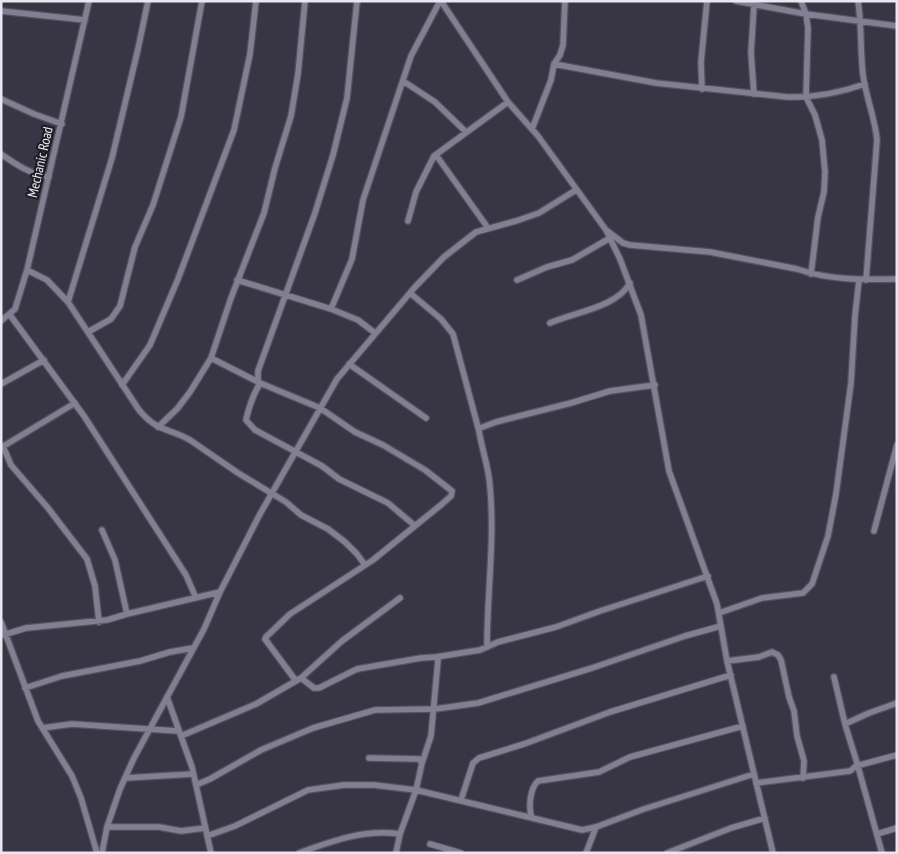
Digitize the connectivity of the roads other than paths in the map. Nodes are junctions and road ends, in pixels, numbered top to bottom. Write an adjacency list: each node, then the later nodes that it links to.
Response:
1 (89, 1): 16 (street, Mechanic Road)
2 (148, 1): 47 (street)
3 (202, 1): 52 (street)
4 (256, 1): 60 (street)
5 (305, 1): 41 (street)
6 (357, 1): 46 (street)
7 (441, 1): 20 (street); 26 (street)
8 (565, 1): 19 (street)
9 (707, 1): 22 (street)
10 (736, 1): 13 (street)
11 (801, 1): 15 (street)
12 (858, 1): 17 (street)
13 (754, 5): 15 (street); 23 (street)
14 (1, 11): 16 (street)
15 (806, 14): 17 (street); 24 (street)
16 (85, 20): 27 (street, Mechanic Road)
17 (861, 22): 18 (street); 21 (street)
18 (897, 26)
19 (554, 64): 22 (street); 28 (street)
20 (403, 81): 29 (street); 48 (street)
21 (865, 84): 24 (street); 43 (street)
22 (702, 89): 23 (street)
23 (754, 94): 24 (street)
24 (806, 97): 39 (street)
25 (1, 99): 27 (street)
26 (508, 102): 28 (street); 29 (street)
27 (62, 124): 32 (street, Mechanic Road)
28 (532, 129): 33 (street)
29 (466, 132): 31 (street)
30 (1, 154): 32 (street)
31 (436, 155): 34 (street); 35 (street)
32 (49, 177): 38 (street, Mechanic Road)
33 (576, 190): 35 (street); 36 (street)
34 (408, 221)
35 (488, 228): 45 (street)
36 (606, 230): 37 (street); 39 (street)
37 (610, 238): 42 (street); 44 (street)
38 (27, 270): 47 (street); 49 (street, Mechanic Road)
39 (811, 274): 43 (street)
40 (897, 279): 43 (street)
41 (238, 280): 46 (street); 54 (street)
42 (517, 280)
43 (862, 280): 78 (street)
44 (630, 283): 51 (street); 59 (street)
45 (410, 293): 53 (street); 65 (street)
46 (285, 295): 48 (street); 57 (street)
47 (68, 302): 52 (street)
48 (331, 309): 53 (street)
49 (10, 315): 50 (street); 55 (street)
50 (2, 319)
51 (550, 323)
52 (88, 332): 60 (street)
53 (375, 333): 56 (street)
54 (211, 358): 57 (street); 64 (street)
55 (44, 360): 58 (street); 61 (street)
56 (349, 364): 62 (street); 63 (street)
57 (260, 383): 62 (street); 68 (street)
58 (1, 384)
59 (655, 384): 65 (street); 74 (street)
60 (122, 385): 64 (street)
61 (75, 403): 67 (street); 76 (street)
62 (320, 408): 68 (street); 70 (street)
63 (426, 418)
64 (158, 428): 69 (street)
65 (479, 431): 84 (street)
66 (897, 445): 72 (street)
67 (2, 447): 81 (street)
68 (296, 452): 69 (street); 70 (street)
69 (272, 494): 73 (street); 75 (street)
70 (414, 525): 73 (street)
71 (102, 530): 79 (street)
72 (874, 531)
73 (364, 565): 90 (street)
74 (708, 576): 78 (street); 84 (street)
75 (220, 592): 76 (street); 85 (street)
76 (196, 598): 79 (street)
77 (400, 598): 90 (street)
78 (719, 613): 82 (street)
79 (127, 614): 81 (street)
80 (1, 622): 83 (street)
81 (98, 622): 83 (street)
82 (721, 626): 87 (street); 94 (street)
83 (3, 635): 91 (street)
84 (487, 647): 86 (street)
85 (193, 648): 91 (street); 92 (street)
86 (436, 657): 90 (street); 94 (street)
87 (727, 661): 88 (street); 107 (street)
88 (731, 676): 96 (street); 111 (street)
89 (834, 677): 95 (street)
90 (299, 680): 99 (street)
91 (25, 688): 97 (street)
92 (167, 697): 98 (street); 99 (street)
93 (897, 703): 95 (street)
94 (435, 709): 102 (street); 109 (street)
95 (845, 724): 103 (street)
96 (743, 726): 105 (street); 112 (street)
97 (42, 728): 98 (street); 122 (street)
98 (150, 729): 99 (street); 106 (street)
99 (180, 733): 104 (street)
100 (897, 755): 103 (street)
101 (370, 758): 102 (street)
102 (422, 763): 110 (street)
103 (857, 765): 107 (street); 119 (street)
104 (193, 774): 106 (street); 109 (street)
105 (754, 774): 108 (street); 115 (street)
106 (125, 778): 114 (street)
107 (802, 778): 108 (street)
108 (756, 783): 113 (street)
109 (196, 786): 116 (street)
110 (416, 790): 111 (street); 118 (street); 120 (street)
111 (461, 800): 112 (street)
112 (532, 818): 115 (street)
113 (765, 818): 129 (street); 130 (street)
114 (108, 827): 116 (street); 123 (street)
115 (596, 827): 128 (street)
116 (205, 828): 120 (street)
117 (897, 828): 119 (street)
118 (400, 834): 125 (street); 126 (street)
119 (877, 834): 131 (street)
120 (207, 836): 124 (street)
121 (430, 844): 127 (street)
122 (97, 853)
123 (102, 853)
124 (211, 853)
125 (299, 853)
126 (396, 853)
127 (461, 853)
128 (586, 853)
129 (667, 853)
130 (773, 853)
131 (882, 853)

